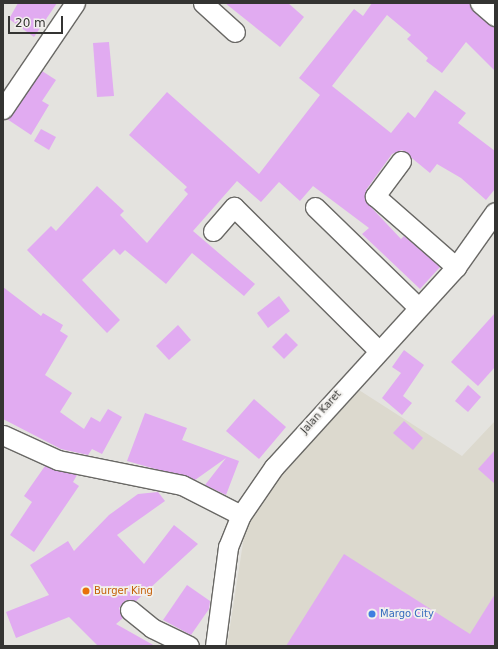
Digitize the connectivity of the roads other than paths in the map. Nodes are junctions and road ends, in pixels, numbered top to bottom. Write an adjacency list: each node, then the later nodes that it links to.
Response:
1 (75, 3): 6 (street)
2 (204, 3): 5 (street)
3 (480, 3): 4 (street)
4 (495, 16)
5 (235, 32)
6 (3, 109)
7 (401, 161): 11 (street)
8 (315, 207): 12 (street)
9 (495, 212): 11 (street, Jalan Karet)
10 (213, 231): 13 (street)
11 (456, 267): 12 (street, Jalan Karet)
12 (418, 307): 13 (street, Jalan Karet)
13 (378, 350): 15 (street, Jalan Karet)
14 (3, 435): 15 (street)
15 (241, 515): 18 (street, Jalan Karet)
16 (130, 610): 17 (street)
17 (189, 646)
18 (215, 646)

